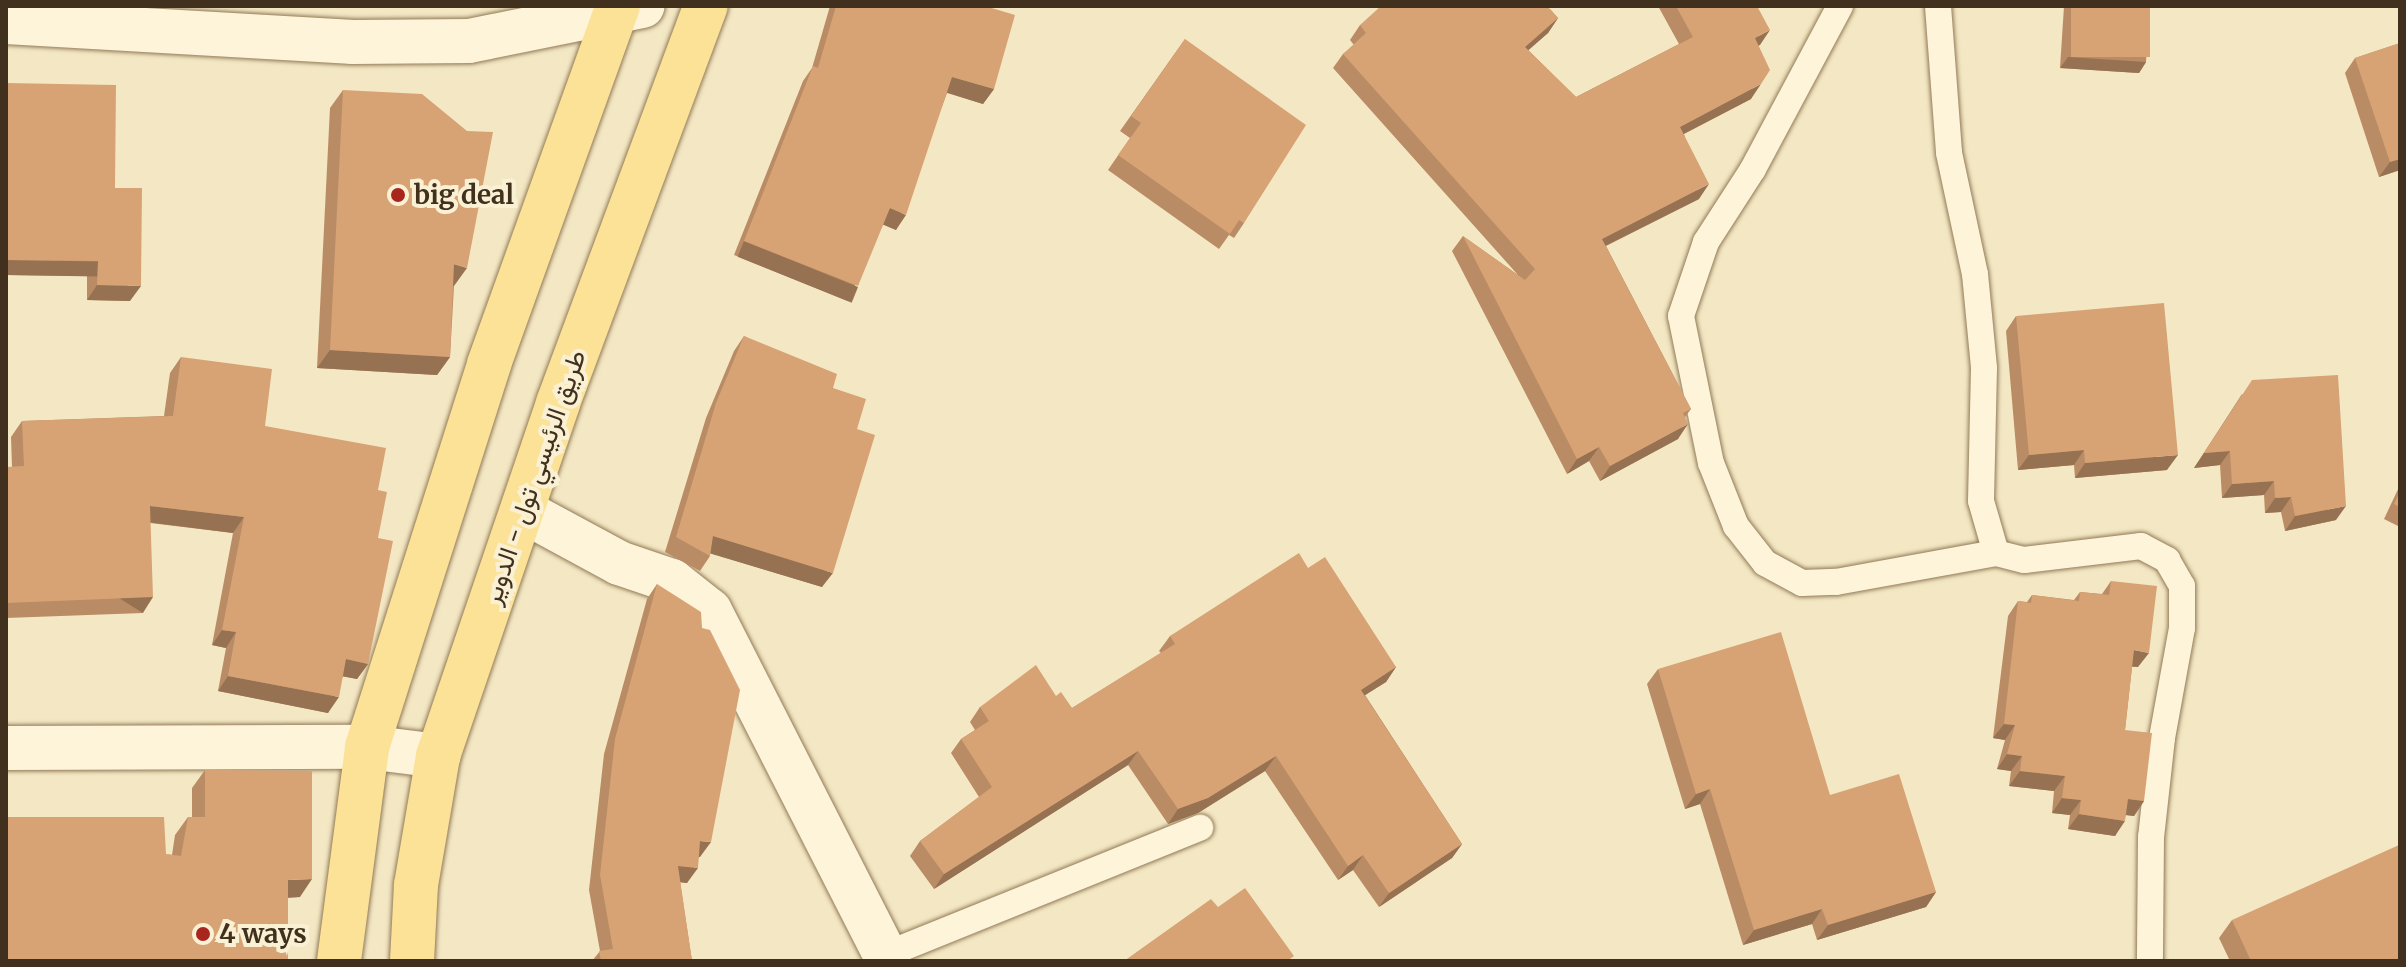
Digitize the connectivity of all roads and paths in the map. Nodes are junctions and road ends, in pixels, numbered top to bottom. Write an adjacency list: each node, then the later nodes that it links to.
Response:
1 (706, 6): 6 (main road, طريق الرئيسي تول - الدوير)
2 (1840, 6): 7 (lane)
3 (1938, 6): 7 (lane)
4 (625, 9): 5 (street); 8 (main road)
5 (6, 22)
6 (523, 511): 10 (main road, طريق الرئيسي تول - الدوير); 12 (street)
7 (1996, 553): 15 (lane)
8 (367, 747): 9 (street); 10 (street); 14 (main road)
9 (6, 748)
10 (438, 756): 13 (main road, طريق الرئيسي تول - الدوير)
11 (1200, 828): 12 (lane)
12 (886, 958)
13 (412, 959)
14 (339, 961)
15 (2150, 961)

